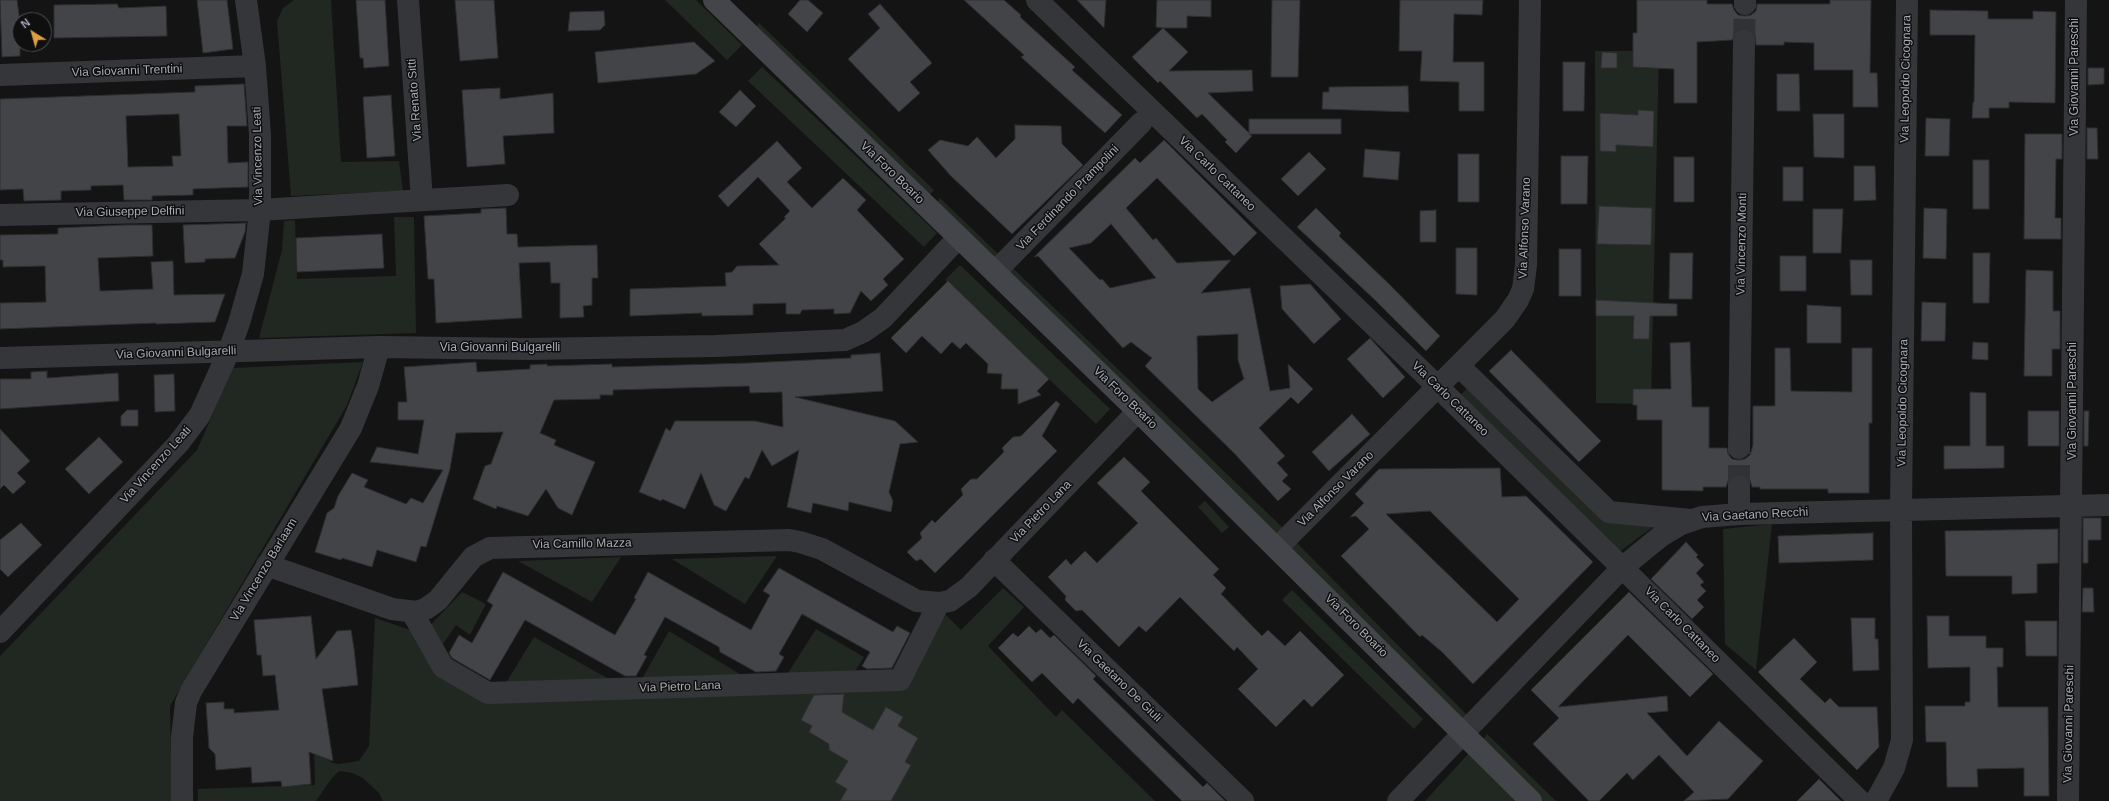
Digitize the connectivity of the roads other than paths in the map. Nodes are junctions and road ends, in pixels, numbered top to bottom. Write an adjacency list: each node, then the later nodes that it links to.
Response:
1 (246, 0): 9 (street, Via Vincenzo Leati)
2 (408, 0): 13 (street, Via Renato Sitti)
3 (714, 0): 16 (street, Via Foro Boario)
4 (1037, 0): 22 (street, Via Carlo Cattaneo)
5 (1530, 0): 21 (street, Via Alfonso Varano)
6 (1907, 0): 28 (street, Via Leopoldo Cicognara)
7 (2076, 0): 27 (street, Via Giovanni Pareschi)
8 (1744, 40): 24 (street, Via Vincenzo Monti)
9 (255, 66): 10 (street, Via Giovanni Trentini); 14 (street, Via Vincenzo Leati)
10 (0, 75)
11 (1141, 123): 17 (street, Via Ferdinando Prampolini)
12 (508, 195): 13 (street)
13 (422, 200): 14 (street)
14 (260, 210): 15 (street, Via Giuseppe Delfini); 19 (street, Via Vincenzo Leati)
15 (0, 215)
16 (959, 237): 17 (street, Via Foro Boario); 18 (street, Via Giovanni Bulgarelli)
17 (995, 272): 23 (street, Via Foro Boario)
18 (380, 347): 19 (street, Via Giovanni Bulgarelli); 33 (street, Via Vincenzo Barlaam)
19 (229, 351): 20 (street, Via Giovanni Bulgarelli); 38 (street, Via Vincenzo Leati)
20 (0, 358)
21 (1459, 366): 22 (street, Via Alfonso Varano); 30 (street)
22 (1438, 387): 31 (street, Via Alfonso Varano); 34 (street, Via Carlo Cattaneo)
23 (1138, 411): 31 (street, Via Foro Boario); 32 (street, Via Pietro Lana)
24 (1739, 448)
25 (1739, 487): 29 (street)
26 (2109, 505): 27 (street, Via Gaetano Recchi)
27 (2072, 506): 28 (street, Via Gaetano Recchi); 46 (street, Via Giovanni Pareschi)
28 (1901, 510): 29 (street, Via Gaetano Recchi); 45 (street, Via Leopoldo Cicognara)
29 (1738, 514): 30 (street, Via Gaetano Recchi)
30 (1692, 520): 34 (street, Via Gaetano Recchi)
31 (1277, 548): 39 (street, Via Foro Boario)
32 (994, 560): 36 (street, Via Pietro Lana); 41 (street, Via Gaetano De Giuli)
33 (267, 566): 37 (street, Via Camillo Mazza); 40 (street, Via Vincenzo Barlaam)
34 (1624, 568): 39 (street, Via Gaetano Recchi); 44 (street, Via Carlo Cattaneo)
35 (917, 601): 36 (street, Via Pietro Lana); 37 (street, Via Camillo Mazza)
36 (939, 603): 37 (street, Via Pietro Lana)
37 (412, 612)
38 (0, 632)
39 (1464, 733): 42 (street); 43 (street, Via Foro Boario)
40 (182, 801)
41 (1243, 801)
42 (1398, 801)
43 (1531, 801)
44 (1860, 801)
45 (1876, 801)
46 (2068, 801)

